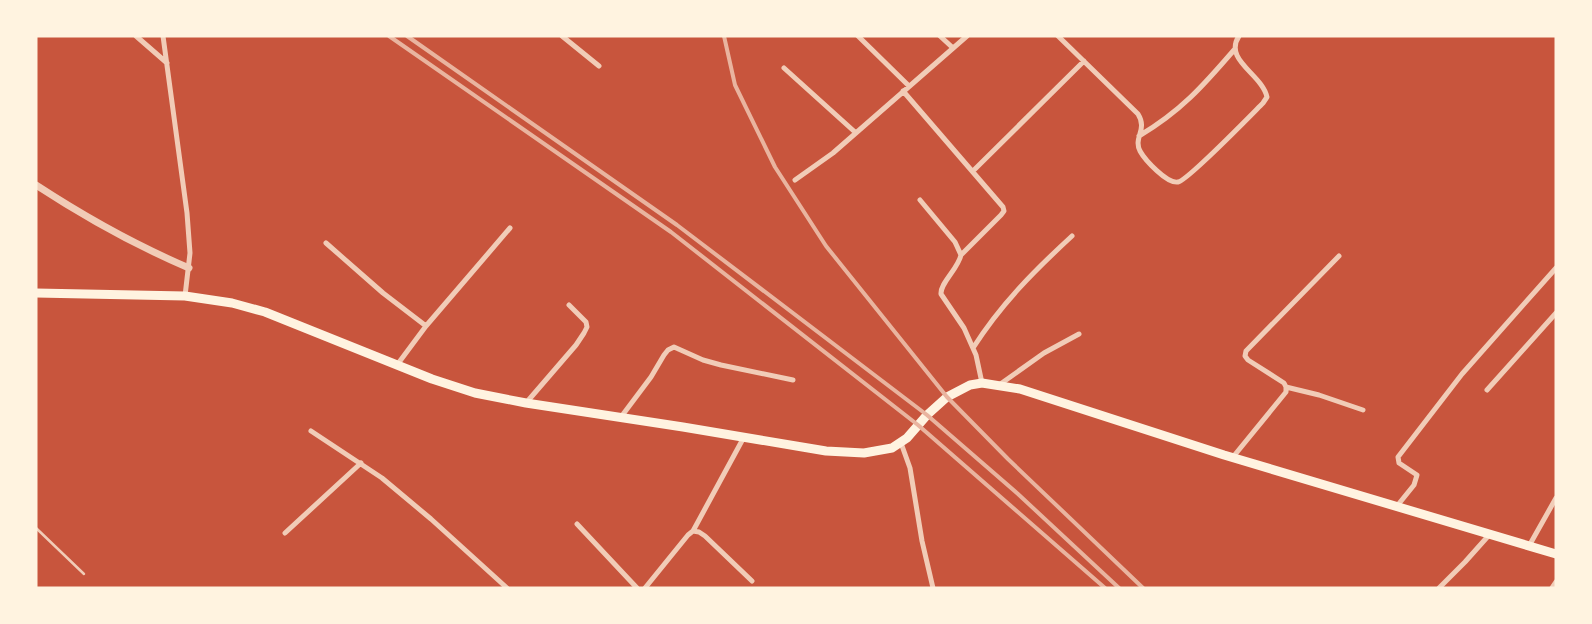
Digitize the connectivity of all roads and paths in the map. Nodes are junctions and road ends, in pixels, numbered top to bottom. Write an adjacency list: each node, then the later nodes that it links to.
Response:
1 (136, 36): 12 (street)
2 (163, 36): 12 (street)
3 (562, 36): 13 (street)
4 (858, 36): 15 (street)
5 (940, 36): 9 (street)
6 (967, 36): 9 (street)
7 (1058, 36): 11 (street)
8 (1239, 36): 10 (street)
9 (953, 48): 15 (street)
10 (1234, 50): 18 (street); 18 (street)
11 (1084, 61): 18 (street); 19 (street)
12 (167, 63): 28 (street)
13 (599, 66)
14 (784, 68): 17 (street)
15 (909, 86): 16 (street)
16 (903, 91): 17 (street); 19 (street)
17 (856, 133): 20 (street)
18 (1139, 136)
19 (973, 171): 26 (street)
20 (795, 180)
21 (36, 185): 28 (street)
22 (920, 200): 26 (street)
23 (510, 228): 34 (street)
24 (1072, 236): 36 (street)
25 (326, 242): 34 (street)
26 (961, 254): 36 (street)
27 (1339, 256): 41 (street)
28 (189, 268): 31 (street)
29 (1556, 268): 52 (street)
30 (36, 293): 31 (highway)
31 (185, 296): 37 (highway)
32 (568, 305): 43 (street)
33 (1556, 313): 42 (street)
34 (426, 326): 37 (street)
35 (1079, 334): 40 (street)
36 (973, 348): 39 (street)
37 (397, 365): 43 (highway)
38 (793, 380): 45 (street)
39 (982, 383): 40 (highway); 48 (highway)
40 (998, 385): 49 (highway)
41 (1286, 387): 44 (street); 49 (street)
42 (1487, 390)
43 (526, 403): 45 (highway)
44 (1362, 410)
45 (622, 417): 47 (highway)
46 (311, 431): 50 (street)
47 (744, 437): 48 (highway); 55 (street)
48 (900, 443): 66 (street)
49 (1233, 457): 52 (highway)
50 (361, 463): 56 (street); 63 (street)
51 (1556, 498): 58 (street)
52 (1397, 506): 57 (highway)
53 (577, 524): 64 (street)
54 (36, 528): 60 (lane)
55 (693, 531): 61 (street); 65 (street)
56 (285, 533)
57 (1490, 534): 58 (highway); 67 (street)
58 (1530, 546): 59 (highway)
59 (1556, 554)
60 (84, 574)
61 (752, 581)
62 (1556, 582): 68 (street)
63 (507, 588)
64 (637, 588)
65 (645, 588)
66 (933, 588)
67 (1439, 588)
68 (1552, 588)

